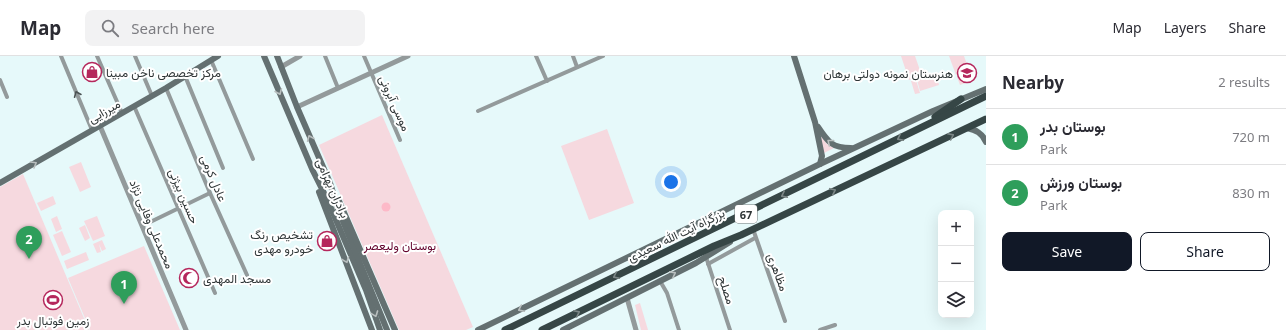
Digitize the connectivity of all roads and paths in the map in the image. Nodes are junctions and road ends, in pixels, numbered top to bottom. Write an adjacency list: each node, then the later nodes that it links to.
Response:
1 (60, 56): 38 (street, one-way to 1)
2 (97, 56): 32 (street)
3 (135, 56): 25 (street)
4 (277, 56): 16 (main road, برادران بهرامی)
5 (300, 56): 16 (street)
6 (325, 56): 23 (street)
7 (364, 56): 18 (street, موسی آبرونی)
8 (408, 56): 14 (street)
9 (536, 56): 21 (street)
10 (573, 56): 17 (street)
11 (603, 56): 17 (street)
12 (794, 56): 34 (main road)
13 (215, 57): 19 (main road, میرزایی); 42 (street)
14 (401, 57): 18 (street)
15 (265, 60): 16 (main road); 45 (main road, برادران بهرامی, one-way to 45)
16 (280, 65): 30 (main road, برادران بهرامی)
17 (577, 67): 21 (street)
18 (371, 74): 23 (street); 40 (street, موسی آبرونی)
19 (185, 76): 22 (main road, میرزایی); 44 (street)
20 (0, 80): 27 (street)
21 (547, 80): 31 (street)
22 (166, 88): 25 (main road, میرزایی); 48 (street, عادل کرمی)
23 (338, 88): 30 (street)
24 (986, 89): 28 (main road)
25 (152, 96): 29 (main road, میرزایی)
26 (986, 96): 36 (highway, بزرگراه آیت الله سعیدی / 67)
27 (7, 97)
28 (961, 99): 36 (highway); 41 (main road)
29 (134, 106): 32 (main road, میرزایی); 49 (street, حسین بیژنی)
30 (297, 107): 47 (main road, برادران بهرامی, one-way to 30)
31 (478, 111)
32 (122, 113): 35 (main road, میرزایی)
33 (986, 119): 37 (highway, 67)
34 (815, 122): 41 (main road, one-way to 34); 43 (main road)
35 (100, 126): 38 (main road, میرزایی); 50 (street, محمدعلی وفایی نژاد)
36 (920, 128): 68 (highway, بزرگراه آیت الله سعیدی / 67, one-way to 68)
37 (967, 128): 39 (main road); 51 (highway, 67, one-way to 37)
38 (92, 130): 46 (main road, میرزایی, one-way to 38)
39 (985, 138)
40 (400, 140)
41 (854, 148): 43 (main road)
42 (253, 158)
43 (820, 164): 67 (main road, one-way to 67)
44 (223, 168)
45 (313, 171): 63 (main road, one-way to 63); 64 (main road, برادران بهرامی, one-way to 64)
46 (0, 183)
47 (330, 184): 65 (main road, برادران بهرامی); 66 (main road)
48 (210, 193): 49 (street); 56 (street, عادل کرمی)
49 (178, 209): 50 (street); 58 (street, حسین بیژنی)
50 (142, 226): 62 (street, محمدعلی وفایی نژاد)
51 (753, 229): 52 (highway, 67); 53 (street, مظاهری)
52 (741, 235): 54 (main road); 69 (highway, 67, one-way to 52)
53 (755, 238): 55 (street); 60 (street, مظاهری)
54 (706, 257): 55 (street, مصلح); 57 (main road, one-way to 54)
55 (708, 264): 73 (street, مصلح)
56 (246, 275)
57 (660, 281): 59 (main road); 72 (street)
58 (215, 293)
59 (627, 298): 70 (main road); 71 (street)
60 (785, 321)
61 (835, 325): 74 (street)
62 (186, 330)
63 (372, 330)
64 (380, 330)
65 (388, 330)
66 (395, 330)
67 (478, 330)
68 (505, 330)
69 (542, 330)
70 (563, 330)
71 (636, 330)
72 (678, 330)
73 (730, 330)
74 (822, 330)

